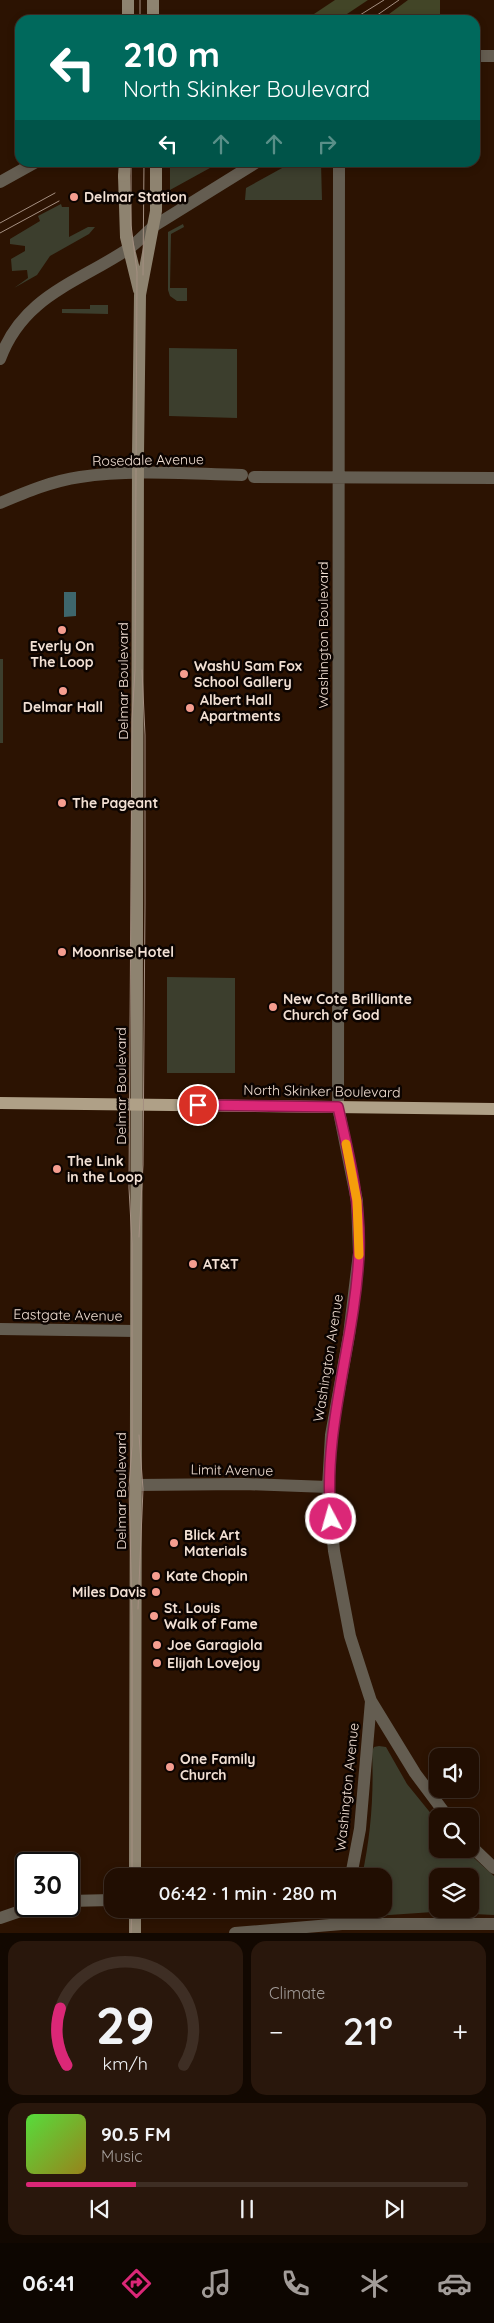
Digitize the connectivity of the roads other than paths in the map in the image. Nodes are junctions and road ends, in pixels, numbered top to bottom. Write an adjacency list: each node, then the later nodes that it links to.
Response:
1 (128, 0): 3 (main road)
2 (154, 0): 4 (main road)
3 (128, 15)
4 (153, 15)
5 (480, 56): 6 (street)
6 (494, 56)
7 (27, 167): 12 (street)
8 (124, 167): 14 (main road, Delmar Boulevard, bridge)
9 (156, 167): 13 (main road, Delmar Boulevard)
10 (250, 167): 13 (street)
11 (339, 167): 18 (street, Washington Boulevard)
12 (0, 182)
13 (154, 226): 14 (street); 15 (main road, Delmar Boulevard)
14 (128, 249): 15 (main road, Delmar Boulevard); 16 (street)
15 (140, 295): 17 (main road, Delmar Boulevard)
16 (0, 359)
17 (138, 474): 18 (street, Rosedale Avenue); 20 (street, Rosedale Avenue); 22 (main road, Delmar Boulevard)
18 (338, 478): 19 (street, Rosedale Avenue); 23 (street, Washington Boulevard)
19 (494, 478)
20 (0, 503)
21 (0, 1103): 22 (main road, North Skinker Boulevard)
22 (136, 1105): 23 (main road, North Skinker Boulevard); 26 (main road, Delmar Boulevard)
23 (338, 1107): 24 (main road, North Skinker Boulevard); 28 (street, Washington Avenue)
24 (494, 1109)
25 (0, 1329): 26 (street, Eastgate Avenue)
26 (136, 1331): 27 (main road, Delmar Boulevard)
27 (136, 1485): 28 (street, Limit Avenue); 32 (main road, Delmar Boulevard)
28 (328, 1487): 29 (street, Washington Avenue)
29 (371, 1702): 30 (street, Washington Avenue); 33 (street, Washington Avenue)
30 (441, 1808)
31 (479, 1854): 34 (street)
32 (135, 1868)
33 (353, 1868)
34 (494, 1868)
35 (104, 1900): 36 (street)
36 (80, 1901)
37 (15, 1913): 38 (street)
38 (0, 1918)
39 (135, 1918): 43 (main road)
40 (343, 1918): 41 (street)
41 (342, 1924): 42 (street); 44 (street)
42 (494, 1924)
43 (135, 1933)
44 (235, 1933)

